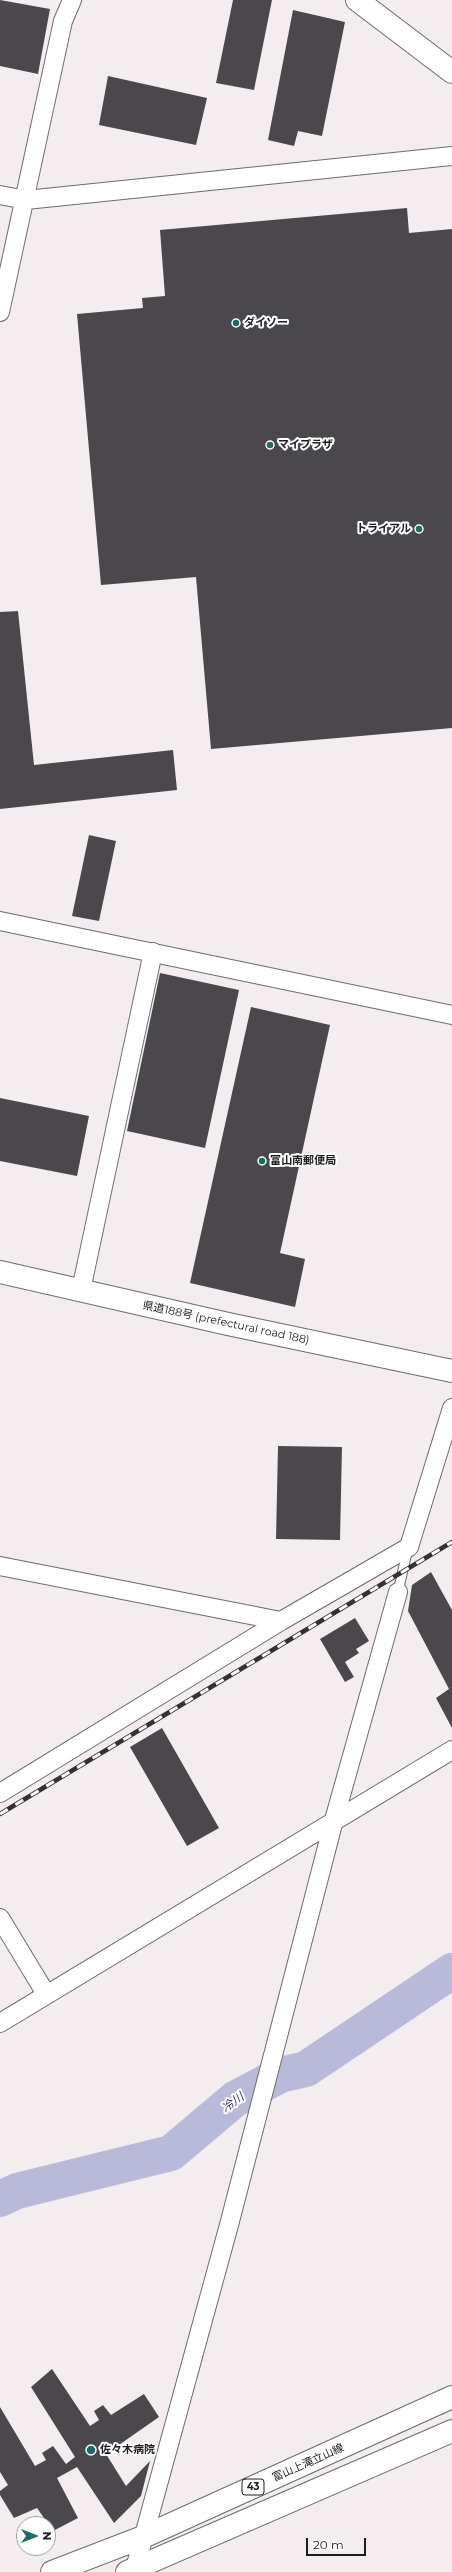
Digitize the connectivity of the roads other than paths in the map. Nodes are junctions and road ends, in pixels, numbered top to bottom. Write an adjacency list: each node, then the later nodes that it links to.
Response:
1 (72, 0): 6 (street)
2 (358, 0): 3 (main road)
3 (452, 72)
4 (452, 156): 6 (street)
5 (0, 195): 6 (street)
6 (26, 200): 7 (street)
7 (0, 312)
8 (0, 921): 9 (street)
9 (153, 952): 10 (street); 12 (street)
10 (452, 1015)
11 (0, 1272): 12 (main road, 県道188号 (prefectural road 188))
12 (80, 1290): 13 (main road, 県道188号 (prefectural road 188))
13 (452, 1371)
14 (452, 1408): 15 (street)
15 (409, 1547): 17 (lane); 18 (street)
16 (0, 1566): 18 (street)
17 (398, 1592): 21 (street)
18 (281, 1621): 20 (street)
19 (452, 1750): 21 (street)
20 (0, 1793)
21 (334, 1820): 23 (street); 27 (street)
22 (0, 1918): 23 (street)
23 (46, 1994): 24 (street)
24 (0, 2022)
25 (452, 2398): 27 (main road, 富山上滝立山線 / 43)
26 (452, 2431): 28 (main road, 43)
27 (143, 2537): 28 (street); 29 (main road, 富山上滝立山線 / 43)
28 (132, 2571)
29 (52, 2572)

